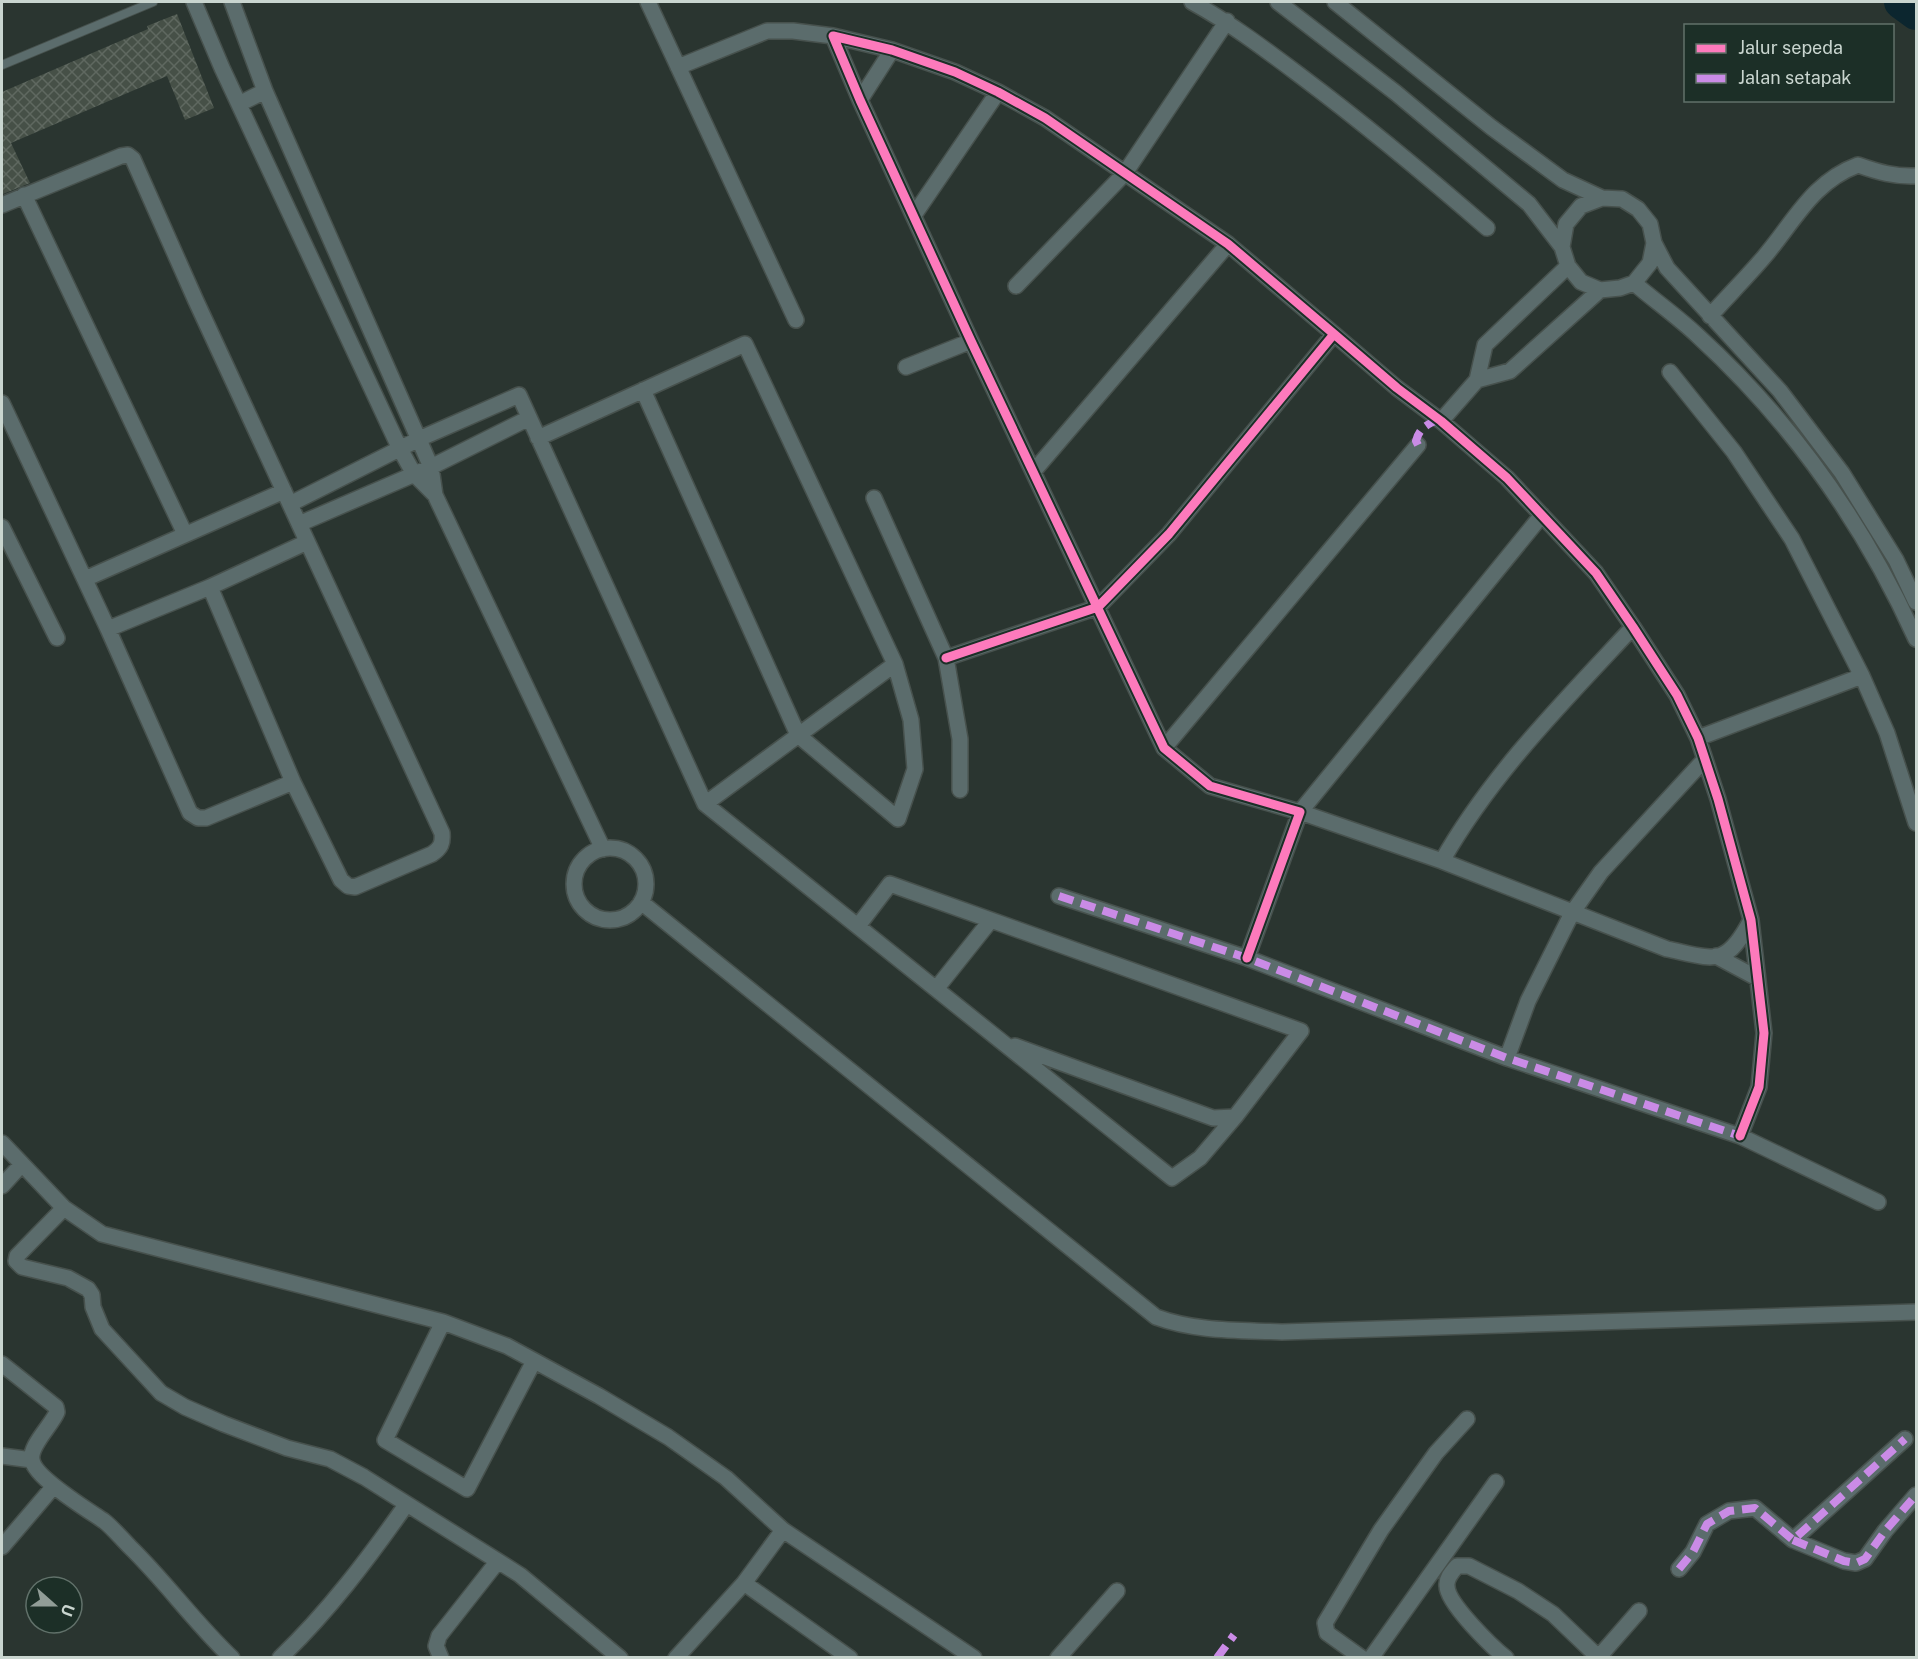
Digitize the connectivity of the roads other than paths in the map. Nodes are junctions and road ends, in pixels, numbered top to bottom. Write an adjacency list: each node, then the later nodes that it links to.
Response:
1 (153, 2): 11 (lane)
2 (194, 2): 16 (street)
3 (232, 2): 13 (street)
4 (648, 2): 12 (street)
5 (1192, 2): 8 (street)
6 (1278, 2): 26 (street)
7 (1335, 2): 20 (street)
8 (1227, 21): 17 (street); 23 (street)
9 (833, 36): 10 (street); 12 (street); 15 (street)
10 (892, 50): 14 (street); 15 (street)
11 (2, 65)
12 (678, 67): 32 (street)
13 (265, 91): 16 (street); 43 (street)
14 (998, 92): 17 (street); 22 (street)
15 (860, 100): 22 (street)
16 (239, 104): 45 (street)
17 (1125, 173): 25 (street); 29 (street)
18 (1917, 176): 31 (street)
19 (24, 195): 21 (street); 50 (street); 55 (street)
20 (1602, 198): 24 (street); 26 (street)
21 (2, 205)
22 (914, 215): 34 (street)
23 (1487, 228)
24 (1654, 243): 28 (street); 31 (street)
25 (1228, 244): 33 (street); 47 (street)
26 (1562, 247): 27 (street)
27 (1568, 266): 30 (street); 37 (street)
28 (1634, 284): 30 (street); 64 (street)
29 (1016, 286)
30 (1600, 290): 37 (street)
31 (1710, 316): 59 (street)
32 (796, 320)
33 (1334, 334): 41 (street); 60 (street)
34 (971, 341): 35 (street); 47 (street)
35 (906, 367)
36 (1670, 372): 67 (street)
37 (1477, 380): 41 (street)
38 (643, 390): 42 (street); 66 (street); 68 (street)
39 (2, 403): 57 (street)
40 (529, 418): 42 (street); 43 (street); 46 (street)
41 (1442, 421): 52 (street)
42 (538, 438): 74 (street)
43 (419, 439): 45 (street); 46 (street)
44 (1418, 445): 70 (street)
45 (400, 449): 48 (street); 50 (street)
46 (430, 466): 48 (street); 49 (street)
47 (1034, 472): 60 (street)
48 (414, 474): 49 (street); 53 (street)
49 (435, 495): 77 (street)
50 (287, 497): 53 (street); 55 (street)
51 (874, 498): 65 (street)
52 (1542, 515): 61 (street); 75 (street)
53 (299, 524): 56 (street)
54 (2, 527): 63 (street)
55 (185, 534): 57 (street)
56 (307, 542): 58 (street); 72 (street)
57 (85, 579): 62 (street)
58 (210, 587): 62 (street); 72 (street)
59 (1917, 602)
60 (1098, 607): 65 (street); 70 (street)
61 (1633, 627): 69 (street); 78 (street)
62 (108, 629): 72 (street)
63 (57, 638)
64 (1917, 639)
65 (946, 658): 73 (street)
66 (895, 664): 68 (street); 68 (street)
67 (1862, 676): 69 (street); 76 (street)
68 (798, 735): 74 (street)
69 (1698, 738): 71 (street)
70 (1164, 748): 75 (street)
71 (1705, 759): 81 (street); 83 (street)
72 (293, 782)
73 (960, 790)
74 (705, 804): 84 (street)
75 (1300, 812): 78 (street); 86 (street)
76 (1917, 823)
77 (603, 849): 80 (street); 80 (street)
78 (1442, 861): 81 (street)
79 (1059, 896): 86 (street)
80 (641, 902): 98 (street)
81 (1572, 913): 85 (street); 90 (street)
82 (991, 920): 84 (street); 88 (street); 91 (street)
83 (1750, 920): 85 (street); 87 (street)
84 (858, 926): 88 (street)
85 (1716, 956): 87 (street)
86 (1247, 958): 90 (street)
87 (1757, 978): 92 (street)
88 (936, 989): 89 (street)
89 (1002, 1042): 91 (street); 91 (street)
90 (1507, 1058): 92 (street)
91 (1235, 1117)
92 (1740, 1136): 96 (street)
93 (2, 1143): 94 (street)
94 (22, 1164): 95 (street); 97 (street)
95 (2, 1186)
96 (1878, 1202)
97 (64, 1208): 99 (street); 109 (street)
98 (1917, 1312)
99 (443, 1323): 100 (street); 100 (street)
100 (534, 1361): 110 (street)
101 (2, 1364): 105 (street)
102 (1467, 1419): 127 (street)
103 (1905, 1439): 111 (street)
104 (2, 1456): 105 (street)
105 (32, 1460): 107 (street)
106 (1497, 1482): 128 (street)
107 (54, 1486): 112 (street); 120 (street)
108 (1917, 1496): 111 (street)
109 (406, 1505): 113 (street); 121 (street)
110 (783, 1530): 115 (street); 125 (street)
111 (1793, 1540): 114 (street)
112 (2, 1547)
113 (498, 1561): 122 (street); 123 (street)
114 (1679, 1569)
115 (744, 1583): 118 (street); 124 (street)
116 (1117, 1592): 126 (street)
117 (1639, 1611): 119 (street)
118 (845, 1656)
119 (1598, 1657): 129 (street)
120 (232, 1658)
121 (280, 1658)
122 (441, 1658)
123 (620, 1658)
124 (676, 1658)
125 (975, 1658)
126 (1058, 1658)
127 (1362, 1658)
128 (1371, 1658)
129 (1506, 1658)

